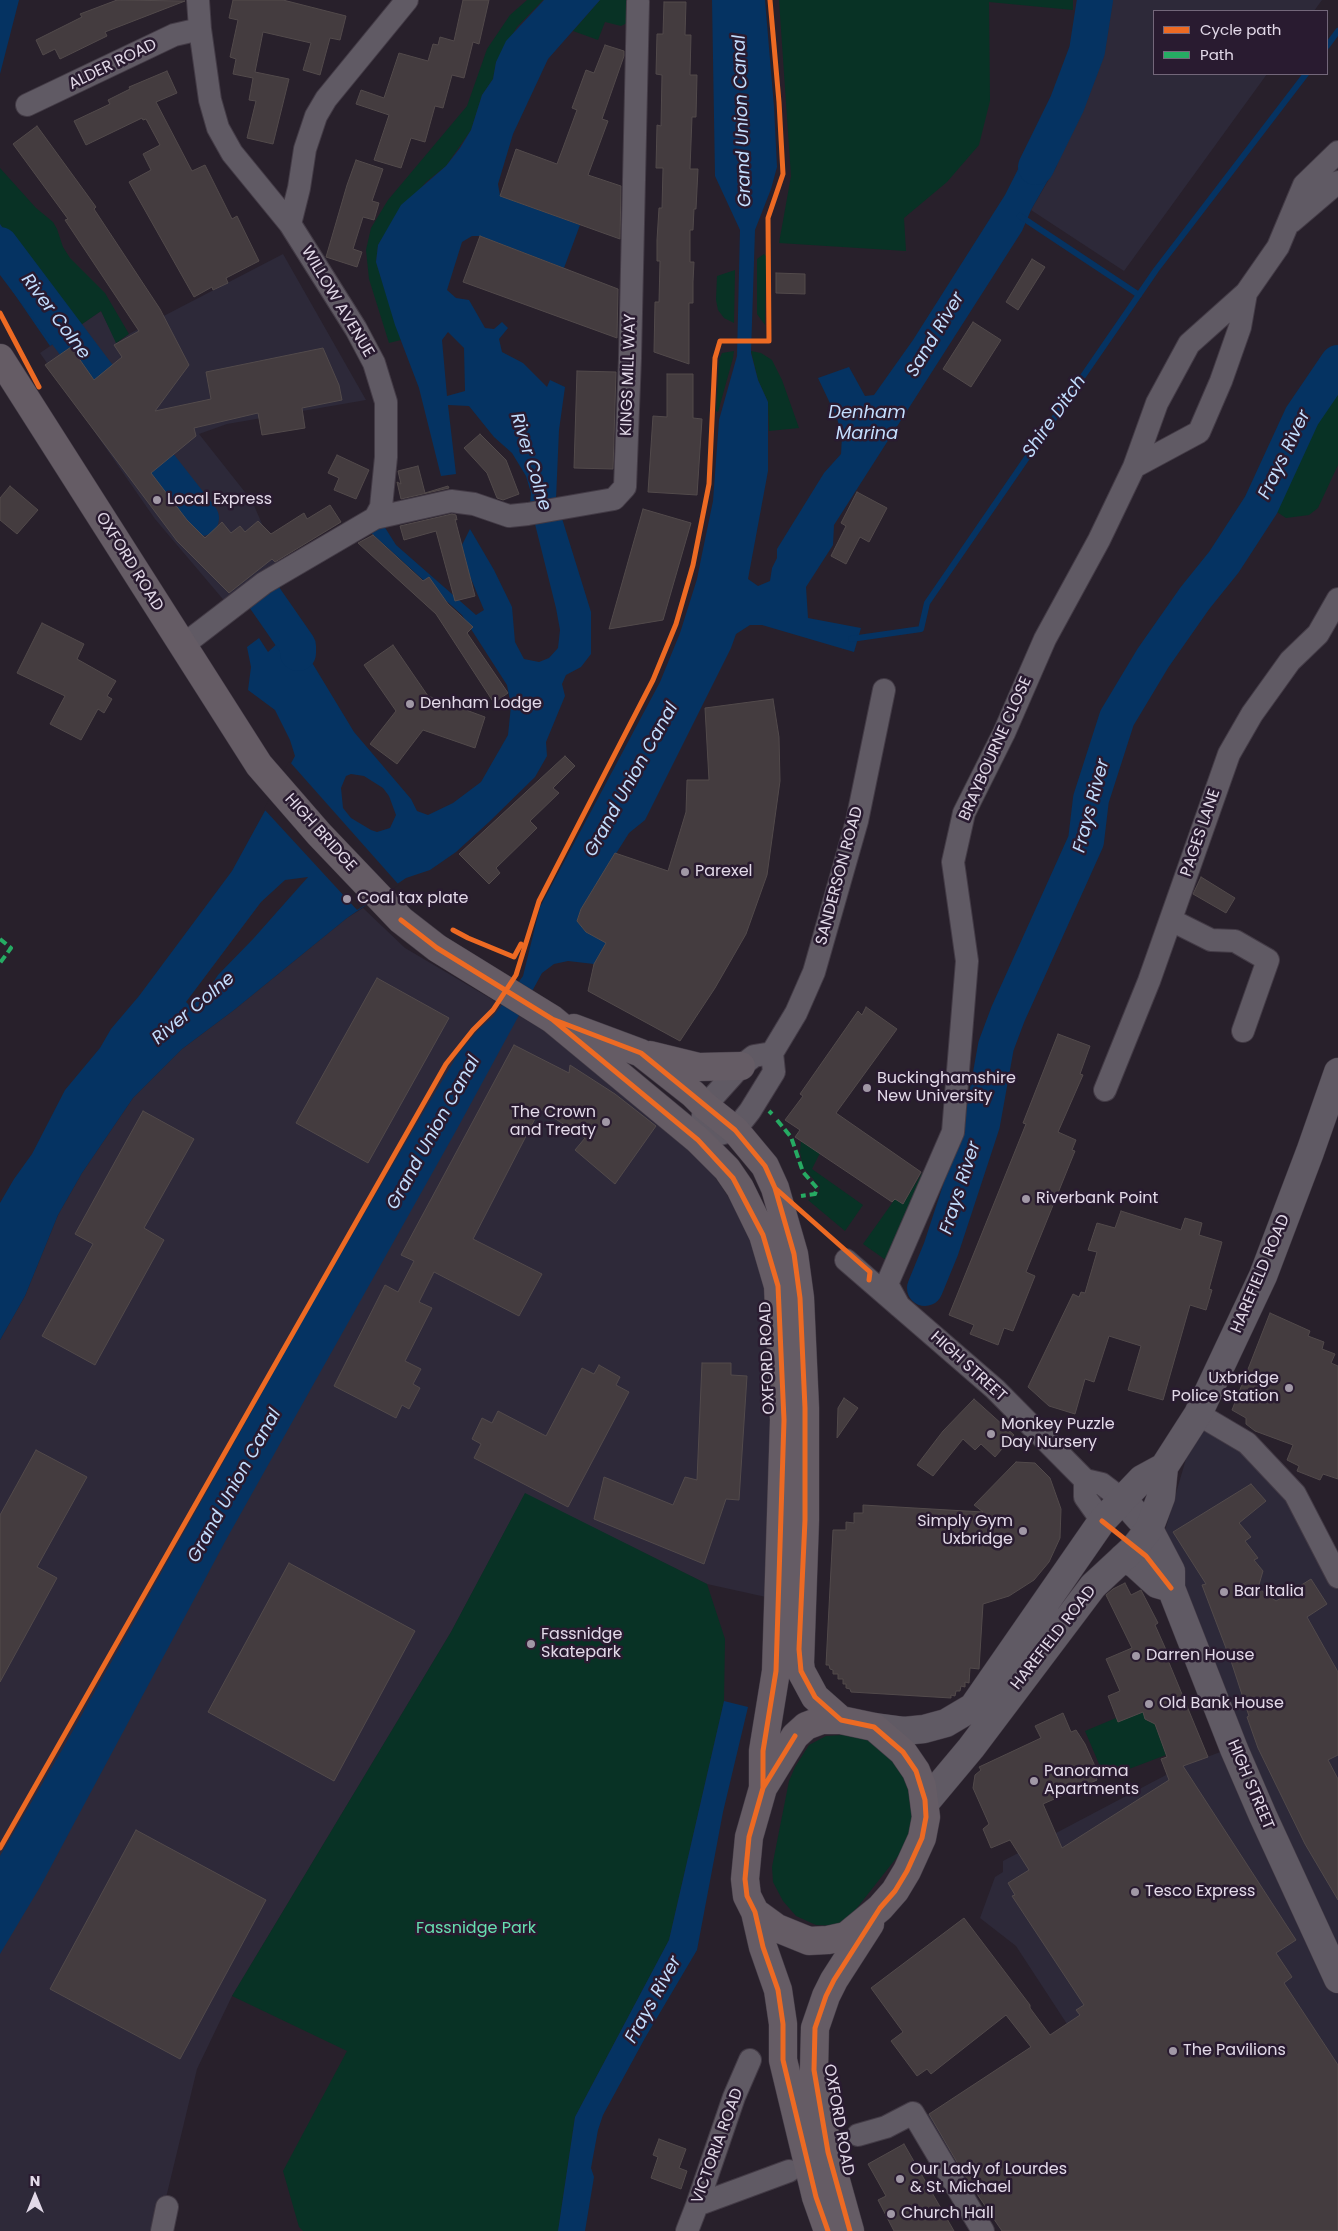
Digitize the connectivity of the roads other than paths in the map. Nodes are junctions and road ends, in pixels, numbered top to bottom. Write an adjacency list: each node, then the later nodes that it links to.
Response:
1 (198, 0): 4 (street, WILLOW AVENUE)
2 (407, 0): 8 (street)
3 (638, 2): 13 (street, KINGS MILL WAY)
4 (200, 29): 5 (street, ALDER ROAD); 8 (street, WILLOW AVENUE)
5 (27, 105)
6 (1338, 152): 9 (street, BRAYBOURNE CLOSE)
7 (1338, 182): 9 (street)
8 (290, 224): 13 (street, WILLOW AVENUE)
9 (1288, 225): 10 (street, BRAYBOURNE CLOSE)
10 (1246, 293): 12 (street, BRAYBOURNE CLOSE); 12 (street, BRAYBOURNE CLOSE)
11 (0, 358): 15 (main road, OXFORD ROAD)
12 (1134, 467): 31 (street, BRAYBOURNE CLOSE)
13 (375, 518): 15 (street)
14 (1338, 599): 19 (street, PAGES LANE)
15 (182, 646): 17 (main road, OXFORD ROAD)
16 (884, 690): 22 (street, SANDERSON ROAD)
17 (259, 765): 18 (main road, HIGH BRIDGE)
18 (382, 900): 20 (main road, OXFORD ROAD)
19 (1171, 920): 21 (street); 26 (street, PAGES LANE)
20 (552, 1019): 23 (main road, OXFORD ROAD); 29 (main road, OXFORD ROAD)
21 (1243, 1031)
22 (772, 1052): 24 (street); 28 (street)
23 (641, 1053): 24 (main road); 27 (main road, OXFORD ROAD)
24 (741, 1066): 27 (street)
25 (1338, 1072): 32 (main road, HAREFIELD ROAD)
26 (1105, 1090)
27 (705, 1106): 28 (main road, OXFORD ROAD); 29 (street)
28 (735, 1130): 29 (street); 41 (main road, OXFORD ROAD)
29 (698, 1140): 43 (main road, OXFORD ROAD)
30 (846, 1260): 31 (street, HIGH STREET)
31 (899, 1306): 34 (street, HIGH STREET)
32 (1198, 1414): 33 (main road, HAREFIELD ROAD); 39 (street)
33 (1164, 1468): 35 (main road, HAREFIELD ROAD); 37 (main road, HAREFIELD ROAD)
34 (1084, 1480): 35 (street, HIGH STREET); 36 (street)
35 (1123, 1500): 36 (main road, HAREFIELD ROAD); 37 (main road, HIGH STREET)
36 (1102, 1521): 42 (main road, HAREFIELD ROAD)
37 (1148, 1529): 38 (main road, HAREFIELD ROAD); 40 (main road, HIGH STREET)
38 (1123, 1558): 40 (main road); 44 (main road, HAREFIELD ROAD)
39 (1338, 1577)
40 (1171, 1588): 47 (main road, HIGH STREET)
41 (841, 1720): 42 (main road); 43 (main road)
42 (874, 1727): 44 (main road)
43 (763, 1788): 46 (main road)
44 (925, 1803): 45 (main road)
45 (880, 1908): 46 (main road); 56 (main road, OXFORD ROAD)
46 (756, 1912): 55 (main road)
47 (1338, 1979)
48 (750, 2060): 51 (street, VICTORIA ROAD)
49 (858, 2135): 57 (street)
50 (789, 2171): 51 (street)
51 (697, 2206): 54 (street, VICTORIA ROAD)
52 (168, 2208): 53 (street)
53 (162, 2231)
54 (686, 2231)
55 (828, 2231)
56 (850, 2231)
57 (983, 2231)

